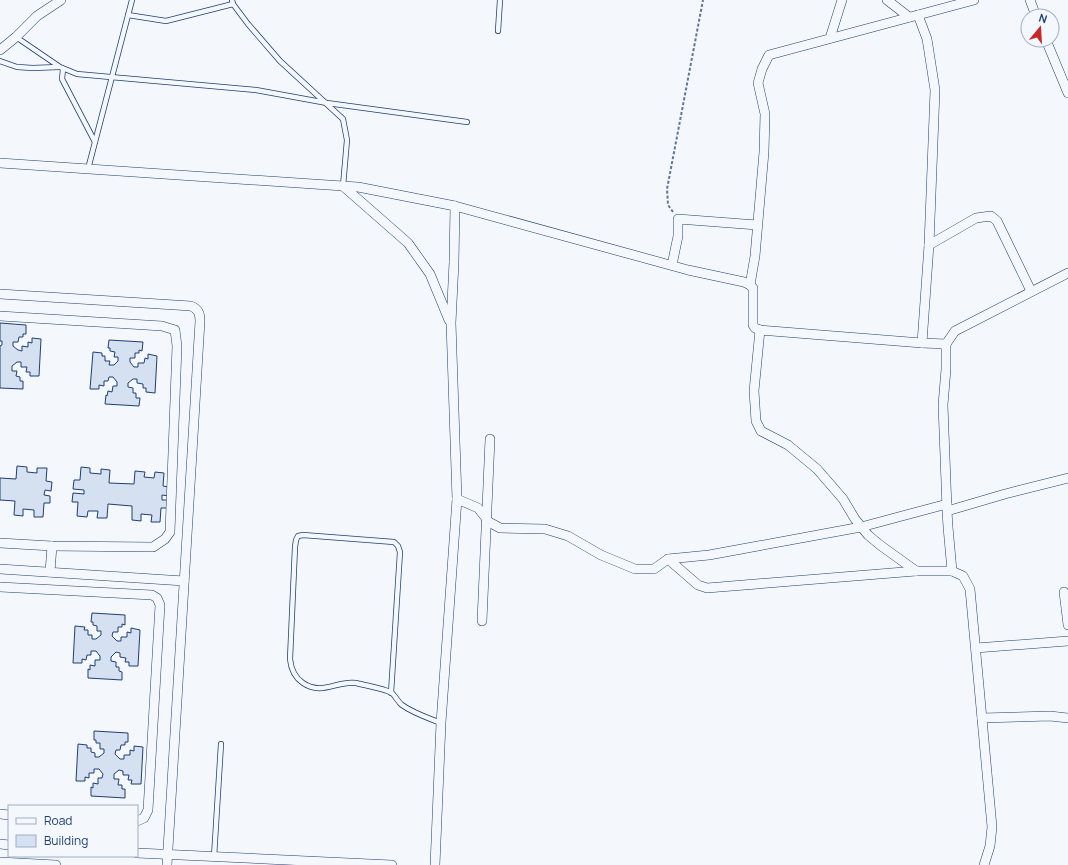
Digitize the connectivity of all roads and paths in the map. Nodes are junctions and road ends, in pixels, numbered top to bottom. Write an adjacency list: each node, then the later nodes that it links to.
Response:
1 (60, 0): 12 (street)
2 (132, 0): 9 (lane)
3 (500, 0): 11 (lane)
4 (703, 0): 27 (path)
5 (842, 0): 13 (street)
6 (887, 0): 10 (street)
7 (974, 0): 10 (street)
8 (232, 2): 9 (lane); 20 (lane)
9 (128, 16): 18 (lane)
10 (913, 16): 13 (street); 29 (street)
11 (498, 31)
12 (16, 37): 15 (street); 17 (lane)
13 (830, 38): 28 (street)
14 (1049, 48): 19 (street)
15 (0, 50)
16 (0, 61): 17 (lane)
17 (61, 68): 18 (lane); 22 (lane)
18 (112, 76): 20 (lane); 22 (lane)
19 (1068, 93)
20 (327, 103): 21 (lane); 25 (lane)
21 (467, 122)
22 (95, 142): 24 (lane)
23 (0, 163): 24 (street)
24 (88, 169): 25 (street)
25 (343, 186): 26 (street); 36 (street)
26 (455, 206): 30 (street); 36 (street)
27 (678, 219): 28 (street); 30 (street)
28 (757, 225): 32 (street)
29 (929, 245): 33 (street); 38 (street)
30 (672, 265): 32 (street)
31 (1068, 273): 33 (street)
32 (750, 285): 37 (street)
33 (1031, 291): 39 (street)
34 (0, 294): 53 (street)
35 (0, 316): 47 (street)
36 (451, 323): 42 (street)
37 (760, 330): 38 (street); 45 (street)
38 (922, 343): 39 (street)
39 (946, 344): 43 (street)
40 (490, 439): 44 (street)
41 (1068, 478): 43 (street)
42 (457, 499): 44 (street); 63 (street)
43 (947, 507): 45 (street); 51 (street)
44 (486, 518): 48 (street); 56 (street)
45 (861, 527): 48 (street); 50 (street)
46 (0, 543): 47 (street)
47 (52, 546): 52 (street)
48 (668, 559): 50 (street)
49 (0, 569): 52 (street)
50 (916, 571): 51 (street)
51 (952, 571): 59 (street)
52 (50, 572): 53 (street)
53 (184, 581): 67 (street)
54 (0, 587): 65 (street)
55 (1064, 592): 57 (street)
56 (482, 621)
57 (1068, 625)
58 (1068, 641): 59 (street)
59 (976, 648): 61 (street)
60 (391, 693): 60 (lane); 63 (lane)
61 (982, 718): 62 (street); 75 (street)
62 (1068, 718)
63 (441, 723): 74 (street)
64 (221, 744): 68 (lane)
65 (138, 821)
66 (138, 853): 67 (street)
67 (168, 855): 68 (street); 72 (street)
68 (214, 857): 70 (street)
69 (0, 862): 71 (street)
70 (257, 862): 73 (street)
71 (56, 865)
72 (167, 865)
73 (392, 865)
74 (435, 865)
75 (984, 865)

